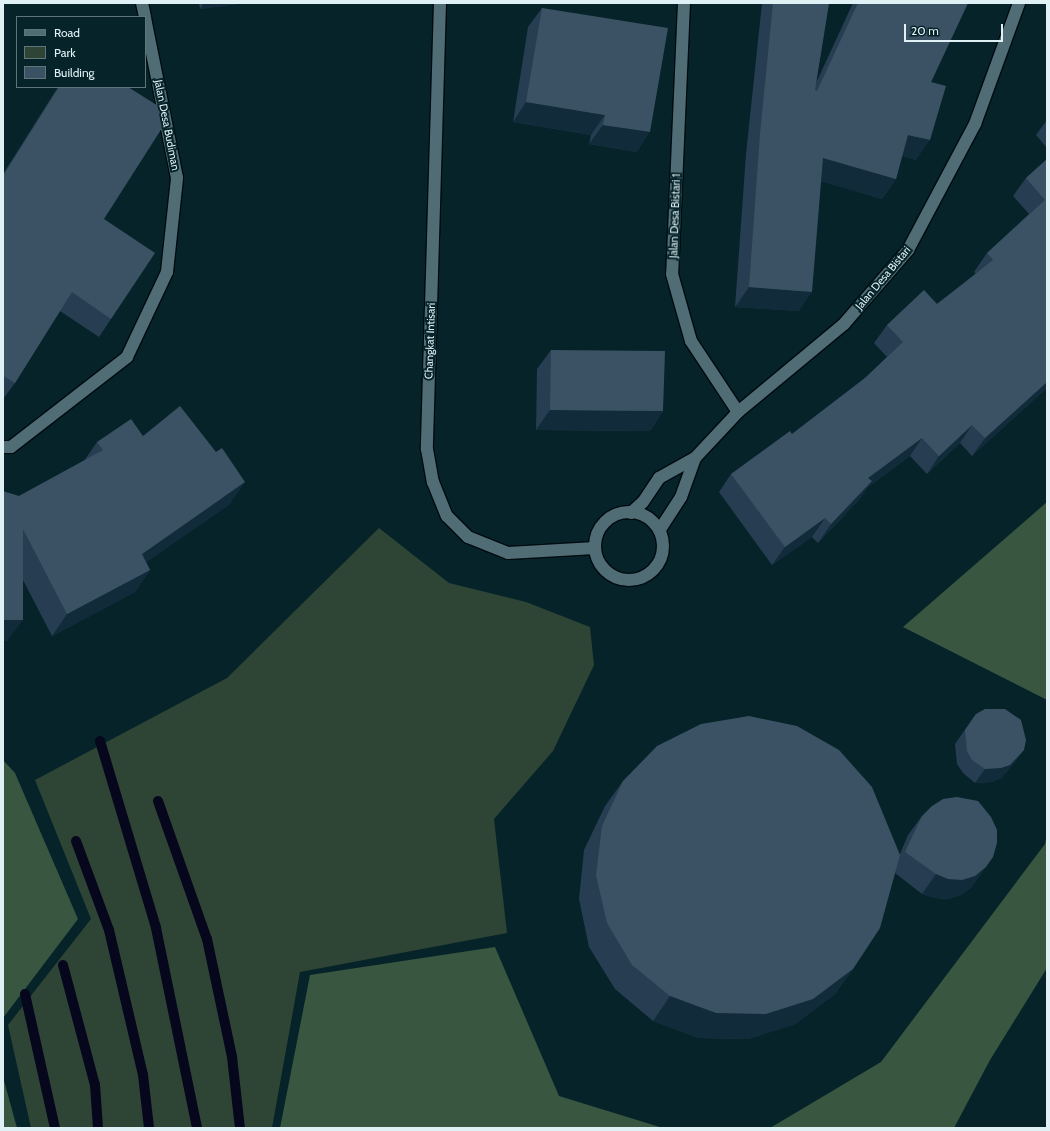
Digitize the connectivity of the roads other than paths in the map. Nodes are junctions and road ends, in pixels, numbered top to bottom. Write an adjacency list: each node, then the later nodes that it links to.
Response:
1 (142, 3): 5 (street, Jalan Desa Budiman)
2 (440, 3): 12 (street, Changkat Intisari)
3 (684, 3): 7 (street, Jalan Desa Bistari 1)
4 (1018, 3): 7 (street, Jalan Desa Bistari)
5 (145, 16)
6 (146, 23): 8 (street, Jalan Desa Budiman)
7 (738, 412): 9 (street, Jalan Desa Bistari)
8 (3, 447)
9 (695, 458): 10 (street, Jalan Desa Bistari); 11 (street, Jalan Desa Bistari)
10 (632, 513): 11 (street); 12 (street)
11 (659, 531): 12 (street)
12 (595, 548)

